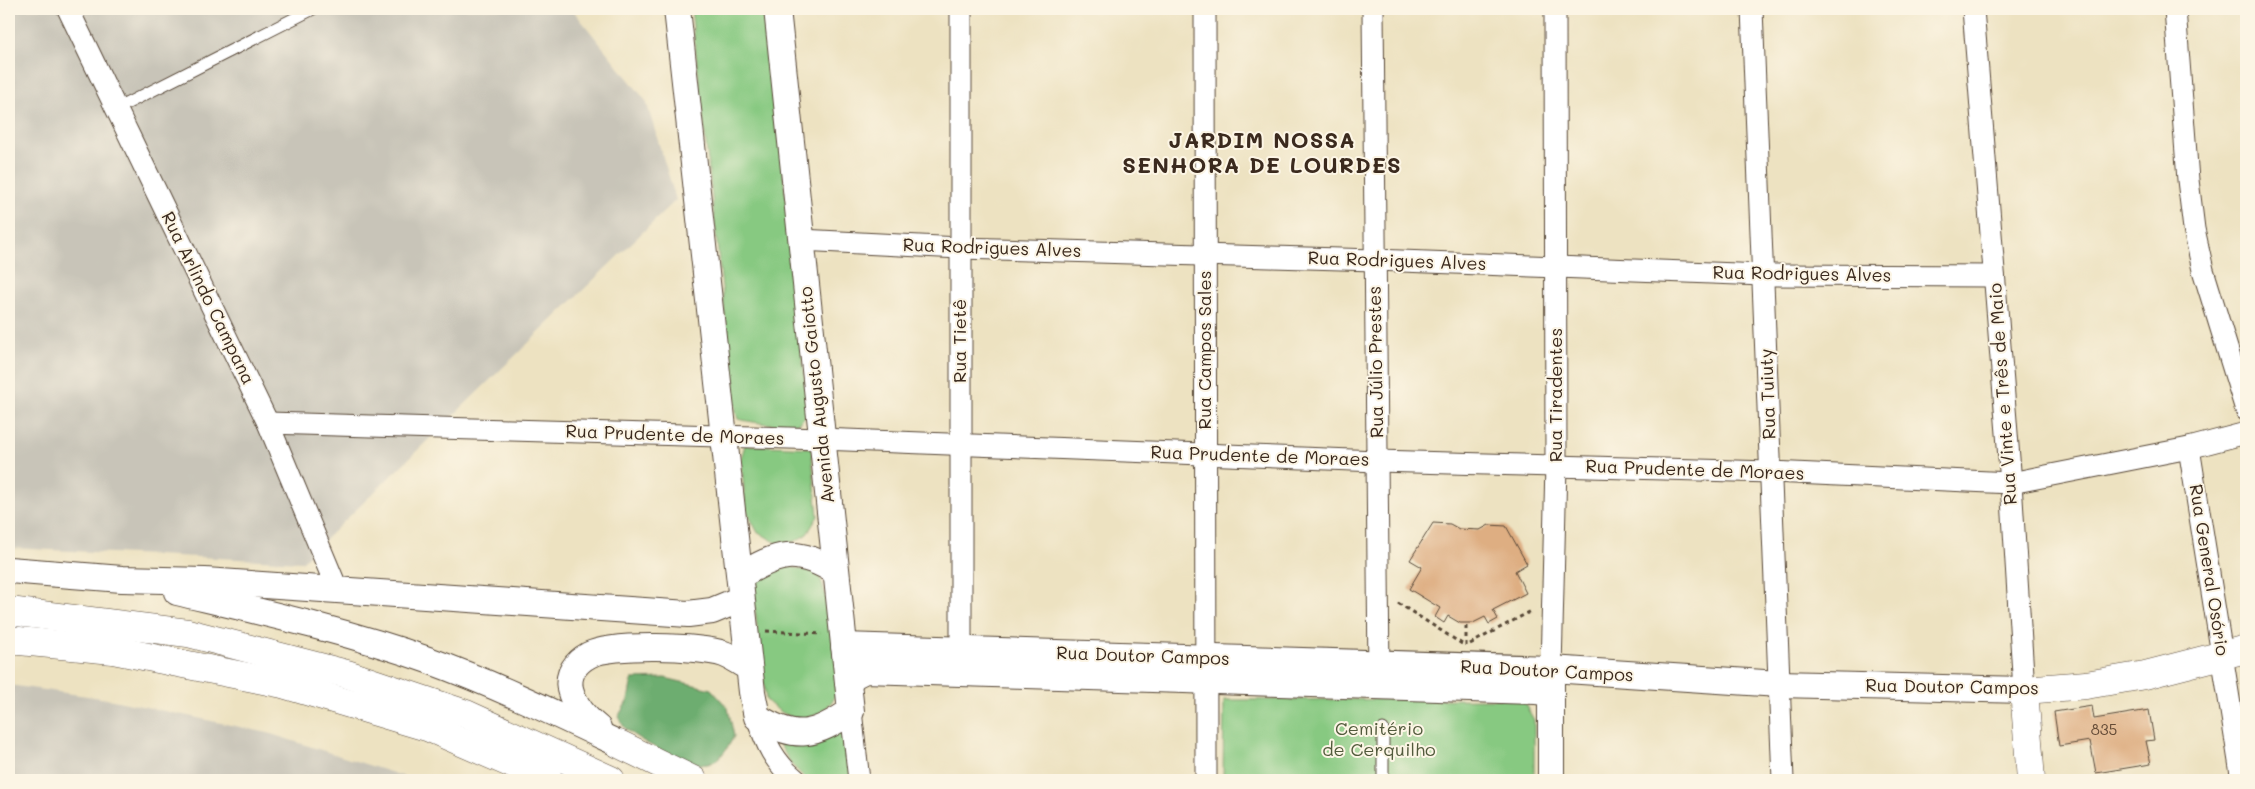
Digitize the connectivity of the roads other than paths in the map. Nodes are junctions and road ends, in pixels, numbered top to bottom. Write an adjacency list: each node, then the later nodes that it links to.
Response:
1 (68, 9): 12 (street, Rua Arlindo Campana)
2 (313, 9): 12 (lane)
3 (677, 9): 23 (street)
4 (776, 9): 13 (street, Avenida Augusto Gaiotto)
5 (961, 9): 14 (street, Rua Tietê)
6 (1205, 9): 15 (street, Rua Campos Sales)
7 (1373, 9): 16 (street, Rua Júlio Prestes)
8 (1555, 9): 17 (street, Rua Tiradentes)
9 (1752, 9): 18 (street, Rua Tuiuty)
10 (1973, 9): 19 (street, Rua Vinte e Três de Maio)
11 (2175, 9): 20 (street)
12 (116, 109): 21 (street, Rua Arlindo Campana)
13 (800, 240): 14 (street, Rua Rodrigues Alves); 24 (street, Avenida Augusto Gaiotto)
14 (960, 248): 15 (street, Rua Rodrigues Alves); 25 (street, Rua Tietê)
15 (1205, 256): 16 (street, Rua Rodrigues Alves); 27 (street, Rua Campos Sales)
16 (1375, 260): 17 (street, Rua Rodrigues Alves); 28 (street, Rua Júlio Prestes)
17 (1556, 267): 18 (street, Rua Rodrigues Alves); 29 (street, Rua Tiradentes)
18 (1763, 275): 19 (street, Rua Rodrigues Alves); 30 (street, Rua Tuiuty)
19 (1994, 276): 31 (street, Rua Vinte e Três de Maio)
20 (2246, 410)
21 (268, 423): 23 (street, Rua Prudente de Moraes); 36 (street, Rua Arlindo Campana)
22 (2246, 433): 26 (street, Rua Prudente de Moraes)
23 (725, 437): 24 (street, Rua Prudente de Moraes); 35 (street)
24 (821, 439): 25 (street, Rua Prudente de Moraes); 33 (street, Avenida Augusto Gaiotto)
25 (960, 446): 27 (street, Rua Prudente de Moraes); 41 (street, Rua Tietê)
26 (2190, 448): 31 (street, Rua Prudente de Moraes); 40 (street, Rua General Osório)
27 (1205, 454): 28 (street, Rua Prudente de Moraes); 44 (street, Rua Campos Sales)
28 (1377, 461): 29 (street, Rua Prudente de Moraes); 45 (street, Rua Júlio Prestes)
29 (1556, 465): 30 (street, Rua Prudente de Moraes); 43 (street, Rua Tiradentes)
30 (1771, 472): 31 (street, Rua Prudente de Moraes); 47 (street, Rua Tuiuty)
31 (2011, 483): 48 (street, Rua Vinte e Três de Maio)
32 (9, 570): 34 (street)
33 (836, 572): 35 (street); 39 (street, Avenida Augusto Gaiotto)
34 (122, 580): 36 (street); 53 (street)
35 (741, 588): 36 (street); 42 (street)
36 (338, 592)
37 (9, 611): 55 (main road)
38 (9, 640): 54 (main road)
39 (844, 640): 41 (street, Rua Doutor Campos); 46 (street, Avenida Augusto Gaiotto)
40 (2235, 652): 48 (main road, Rua Doutor Campos); 64 (street, Rua General Osório)
41 (961, 662): 44 (street, Rua Doutor Campos); 46 (street, Rua Doutor Campos)
42 (748, 667): 51 (street); 53 (street)
43 (1551, 669): 45 (street, Rua Doutor Campos); 47 (street, Rua Doutor Campos); 49 (street, Rua Tiradentes)
44 (1206, 670): 45 (street, Rua Doutor Campos); 59 (street, Rua Campos Sales)
45 (1379, 675): 49 (street, Rua Doutor Campos)
46 (848, 682): 50 (street, Avenida Augusto Gaiotto)
47 (1779, 684): 48 (street, Rua Doutor Campos); 62 (street, Rua Tuiuty)
48 (2024, 690): 63 (main road, Rua Vinte e Três de Maio)
49 (1551, 697): 61 (street, Rua Tiradentes)
50 (852, 710): 51 (street); 58 (street, Avenida Augusto Gaiotto)
51 (757, 717): 57 (street)
52 (1383, 729): 60 (lane)
53 (619, 744): 56 (main road)
54 (549, 780)
55 (611, 780)
56 (693, 780)
57 (796, 780)
58 (860, 780)
59 (1206, 780)
60 (1384, 780)
61 (1551, 780)
62 (1783, 780)
63 (2031, 780)
64 (2242, 780)

